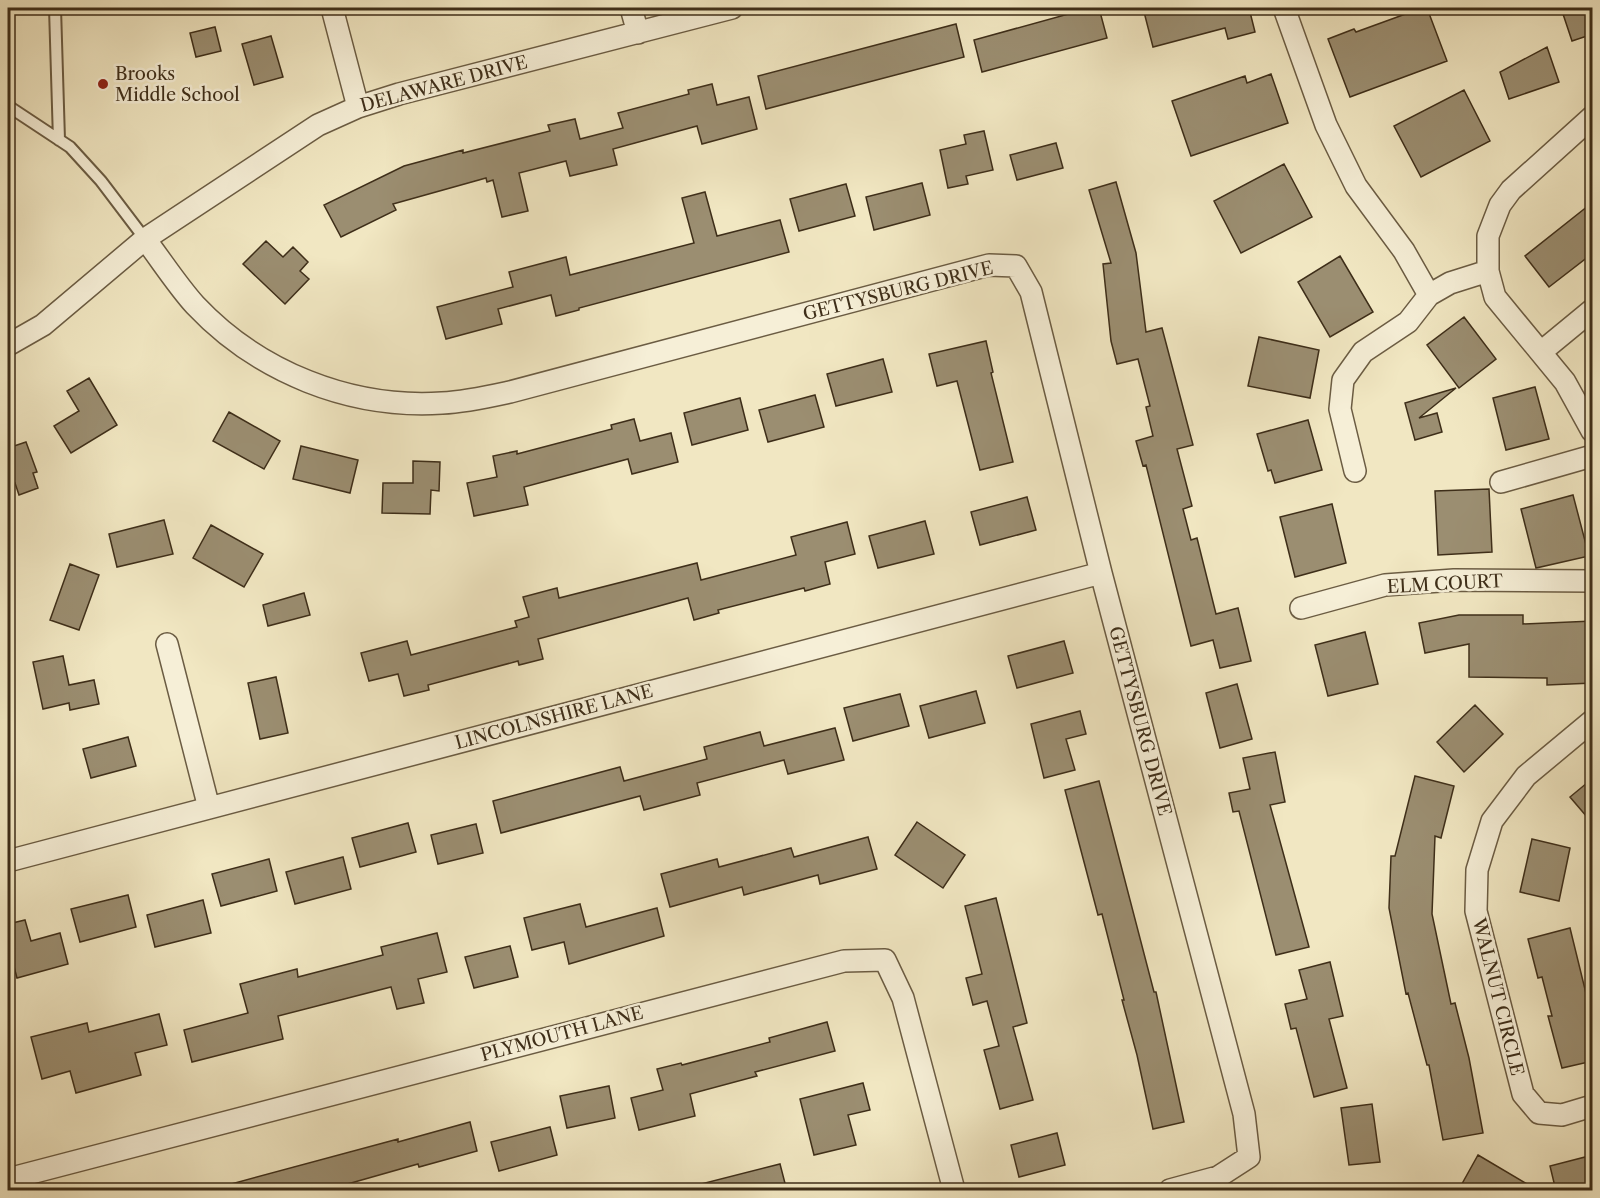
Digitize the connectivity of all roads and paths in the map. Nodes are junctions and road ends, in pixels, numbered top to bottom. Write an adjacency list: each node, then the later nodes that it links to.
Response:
1 (55, 8): 10 (lane)
2 (332, 8): 8 (street)
3 (631, 8): 6 (street)
4 (732, 8): 6 (street, DELAWARE DRIVE)
5 (1284, 8): 13 (street)
6 (638, 33): 8 (street, DELAWARE DRIVE)
7 (8, 106): 10 (lane)
8 (358, 107): 11 (street, DELAWARE DRIVE)
9 (1593, 117): 12 (street)
10 (59, 140): 11 (lane)
11 (145, 239): 15 (street, DELAWARE DRIVE); 21 (street, GETTYSBURG DRIVE)
12 (1488, 271): 13 (street); 16 (street)
13 (1429, 295): 19 (street)
14 (1593, 310): 16 (street)
15 (8, 345)
16 (1541, 352): 17 (street)
17 (1593, 431)
18 (1593, 456): 20 (street)
19 (1355, 471)
20 (1500, 482)
21 (1101, 573): 26 (street, LINCOLNSHIRE LANE); 31 (street, GETTYSBURG DRIVE)
22 (1593, 581): 23 (street, ELM COURT)
23 (1300, 608)
24 (167, 644): 26 (street)
25 (1593, 721): 28 (street, WALNUT CIRCLE)
26 (209, 808): 27 (street, LINCOLNSHIRE LANE)
27 (8, 861)
28 (1593, 1106)
29 (8, 1179): 30 (street, PLYMOUTH LANE)
30 (954, 1191)
31 (1170, 1191)

